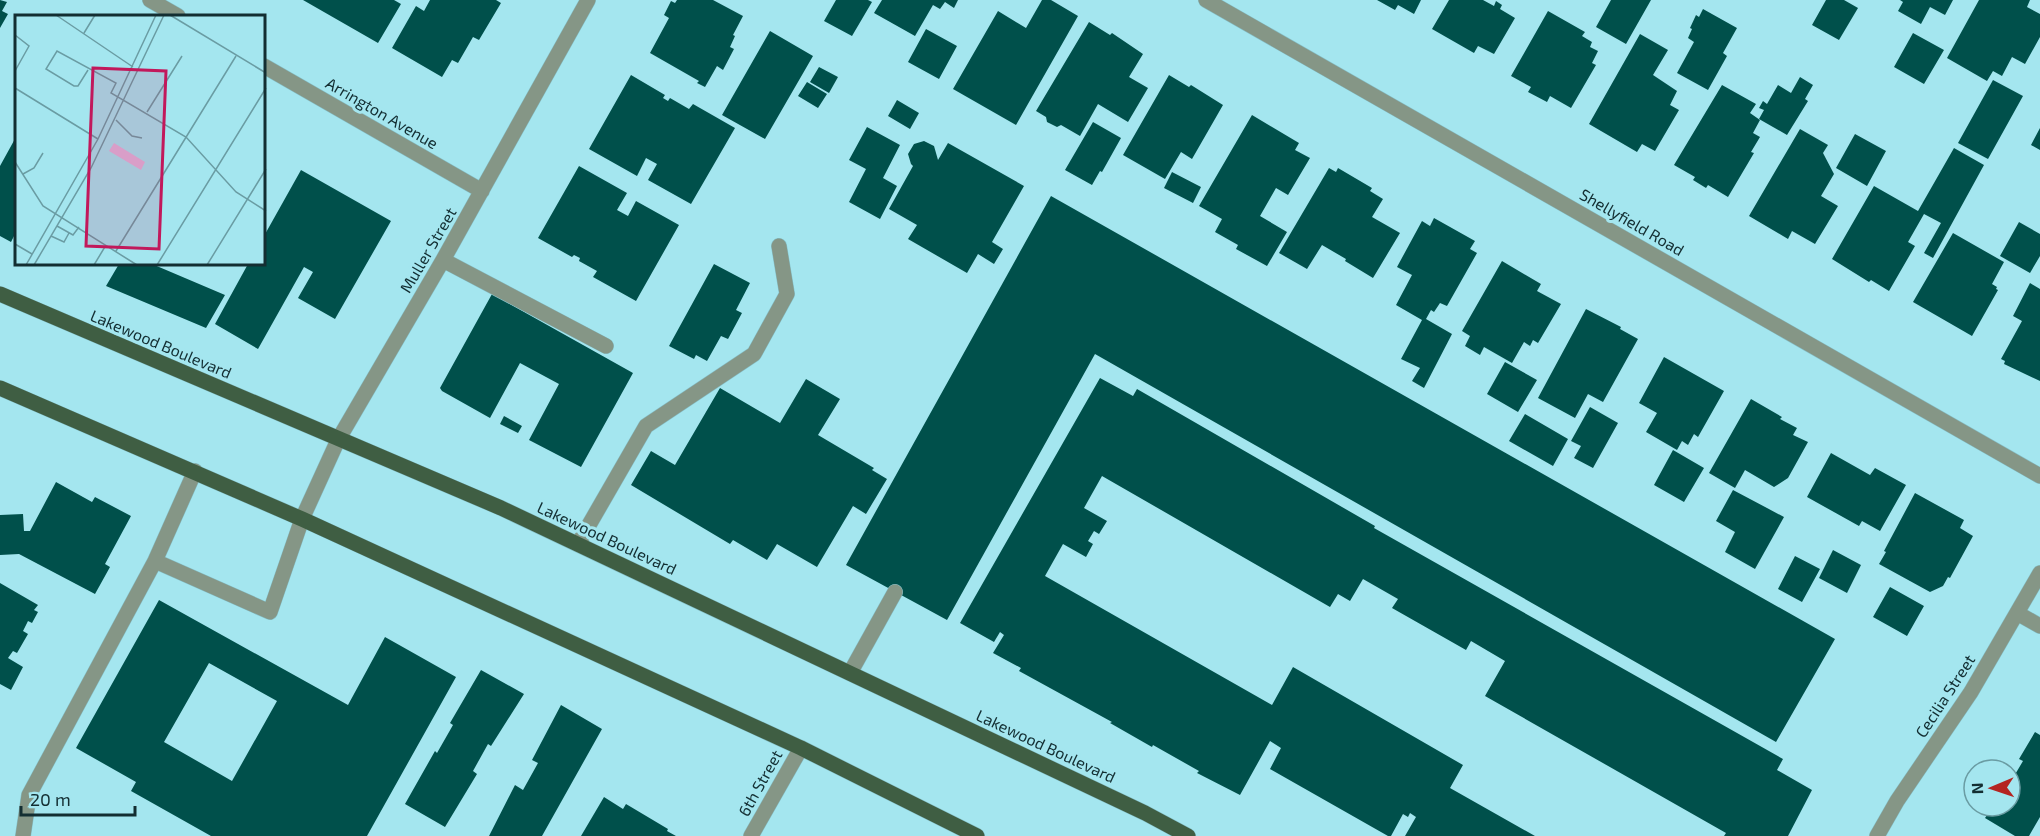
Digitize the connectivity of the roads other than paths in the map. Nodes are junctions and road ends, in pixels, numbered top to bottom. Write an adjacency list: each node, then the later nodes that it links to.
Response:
1 (150, 0): 4 (street)
2 (588, 0): 6 (street, Muller Street)
3 (1206, 0): 14 (street, Shellyfield Road)
4 (176, 15)
5 (266, 67): 6 (street, Arrington Avenue)
6 (482, 191): 8 (street, Muller Street)
7 (779, 246): 16 (street)
8 (443, 260): 10 (street); 12 (street, Muller Street)
9 (0, 294): 12 (main road, Lakewood Boulevard)
10 (606, 346)
11 (0, 388): 13 (main road)
12 (338, 440): 15 (street, Muller Street); 16 (main road, Lakewood Boulevard)
13 (195, 471): 15 (main road); 17 (street)
14 (2040, 476)
15 (302, 519): 17 (street, Muller Street); 23 (main road)
16 (578, 544): 22 (main road, Lakewood Boulevard)
17 (155, 561): 24 (street)
18 (2040, 573): 20 (street, Cecilia Street)
19 (895, 592): 22 (street)
20 (2017, 613): 21 (street); 28 (street, Cecilia Street)
21 (2040, 626)
22 (849, 673): 27 (main road, Lakewood Boulevard)
23 (801, 748): 25 (street, 6th Street); 26 (main road)
24 (23, 836)
25 (751, 836)
26 (976, 836)
27 (1188, 836)
28 (1877, 836)

